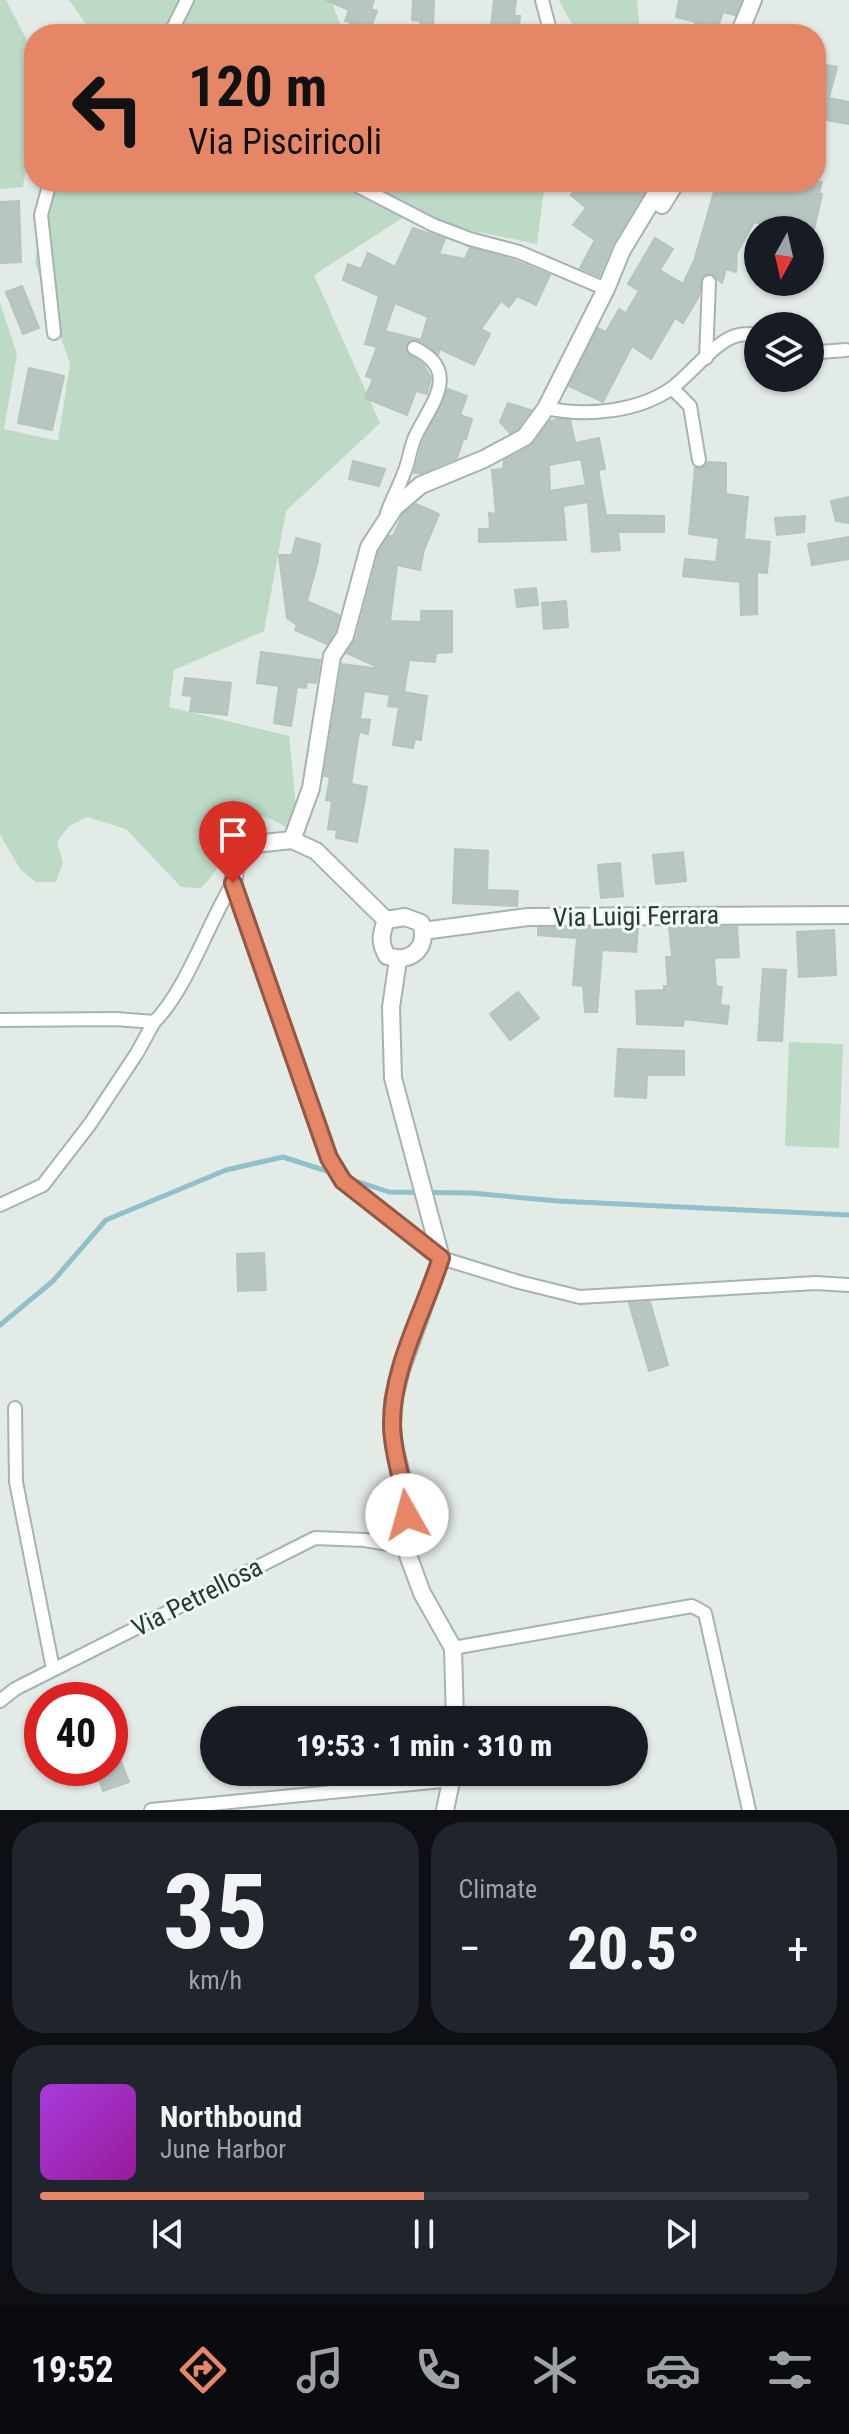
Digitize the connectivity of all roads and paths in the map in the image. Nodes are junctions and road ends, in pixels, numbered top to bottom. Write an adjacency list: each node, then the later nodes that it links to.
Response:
1 (187, 0): 4 (street)
2 (542, 0): 5 (street)
3 (753, 0): 6 (street)
4 (175, 24)
5 (548, 24)
6 (743, 24)
7 (47, 192): 13 (street)
8 (366, 192): 12 (street)
9 (657, 192): 12 (street)
10 (670, 192): 12 (street)
11 (709, 282): 18 (street)
12 (606, 289): 20 (street)
13 (54, 333)
14 (744, 335): 18 (street)
15 (414, 348): 22 (street)
16 (846, 350): 17 (street)
17 (824, 352)
18 (706, 358): 19 (street)
19 (672, 388): 20 (street); 21 (street)
20 (546, 408): 22 (street)
21 (699, 460)
22 (383, 526): 23 (street)
23 (292, 840): 24 (street); 26 (street)
24 (233, 883): 30 (street); 32 (street)
25 (849, 915): 27 (street, Via Luigi Ferrara)
26 (386, 920): 27 (street, Via Luigi Ferrara); 28 (street)
27 (423, 931): 28 (street)
28 (398, 960): 32 (street)
29 (0, 1020): 30 (street)
30 (154, 1022): 31 (street)
31 (0, 1205)
32 (441, 1258): 33 (street); 35 (street)
33 (849, 1285)
34 (15, 1408): 37 (street)
35 (405, 1547): 36 (street); 37 (street, Via Petrellosa)
36 (453, 1648): 39 (street); 44 (street)
37 (53, 1669): 38 (street, Via Petrellosa)
38 (0, 1701)
39 (455, 1706)
40 (364, 1786): 42 (street)
41 (451, 1786): 43 (street)
42 (151, 1810)
43 (445, 1810)
44 (749, 1810)

